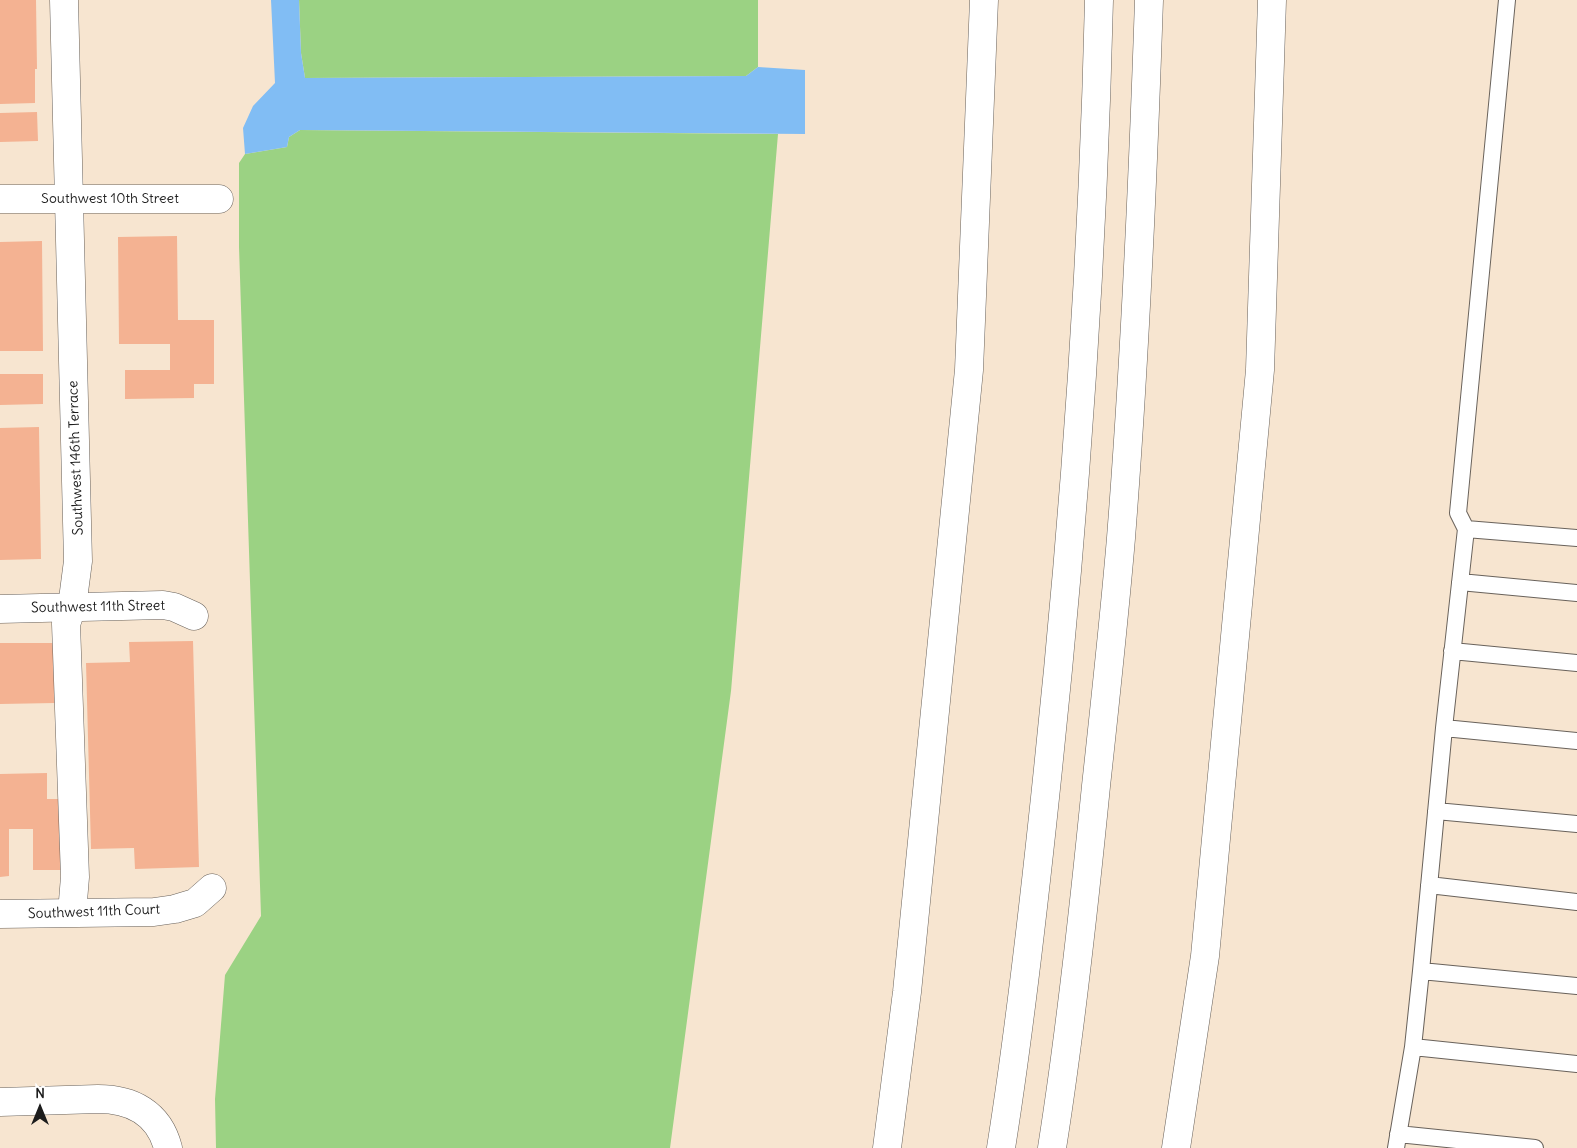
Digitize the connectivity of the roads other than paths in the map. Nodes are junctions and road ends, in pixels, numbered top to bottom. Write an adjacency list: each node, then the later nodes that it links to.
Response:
1 (64, 0): 8 (main road, Southwest 146th Terrace)
2 (984, 0): 35 (main road)
3 (1099, 0): 36 (main road)
4 (1149, 0): 37 (main road)
5 (1272, 0): 38 (main road)
6 (1507, 0): 10 (lane)
7 (0, 199): 8 (main road, Southwest 10th Street)
8 (69, 199): 9 (main road, Southwest 10th Street); 14 (main road, Southwest 146th Terrace)
9 (219, 199)
10 (1466, 530): 11 (lane); 12 (lane)
11 (1577, 538)
12 (1460, 582): 13 (lane); 17 (lane)
13 (1577, 593)
14 (72, 607): 15 (main road, Southwest 11th Street); 16 (main road, Southwest 11th Street); 27 (main road, Southwest 146th Terrace)
15 (0, 609)
16 (194, 616)
17 (1452, 652): 18 (lane); 19 (lane)
18 (1577, 663)
19 (1444, 728): 20 (lane); 21 (lane)
20 (1577, 741)
21 (1436, 811): 22 (lane); 23 (lane)
22 (1577, 824)
23 (1429, 886): 25 (lane); 28 (lane)
24 (212, 888): 27 (main road, Southwest 11th Court)
25 (1577, 902)
26 (0, 914): 27 (main road, Southwest 11th Court)
27 (72, 914)
28 (1421, 971): 29 (lane); 30 (lane)
29 (1577, 986)
30 (1413, 1047): 31 (lane); 33 (lane)
31 (1577, 1064)
32 (0, 1102): 34 (main road)
33 (1397, 1141): 39 (lane)
34 (168, 1148)
35 (887, 1148)
36 (1001, 1148)
37 (1052, 1148)
38 (1176, 1148)
39 (1535, 1148)

